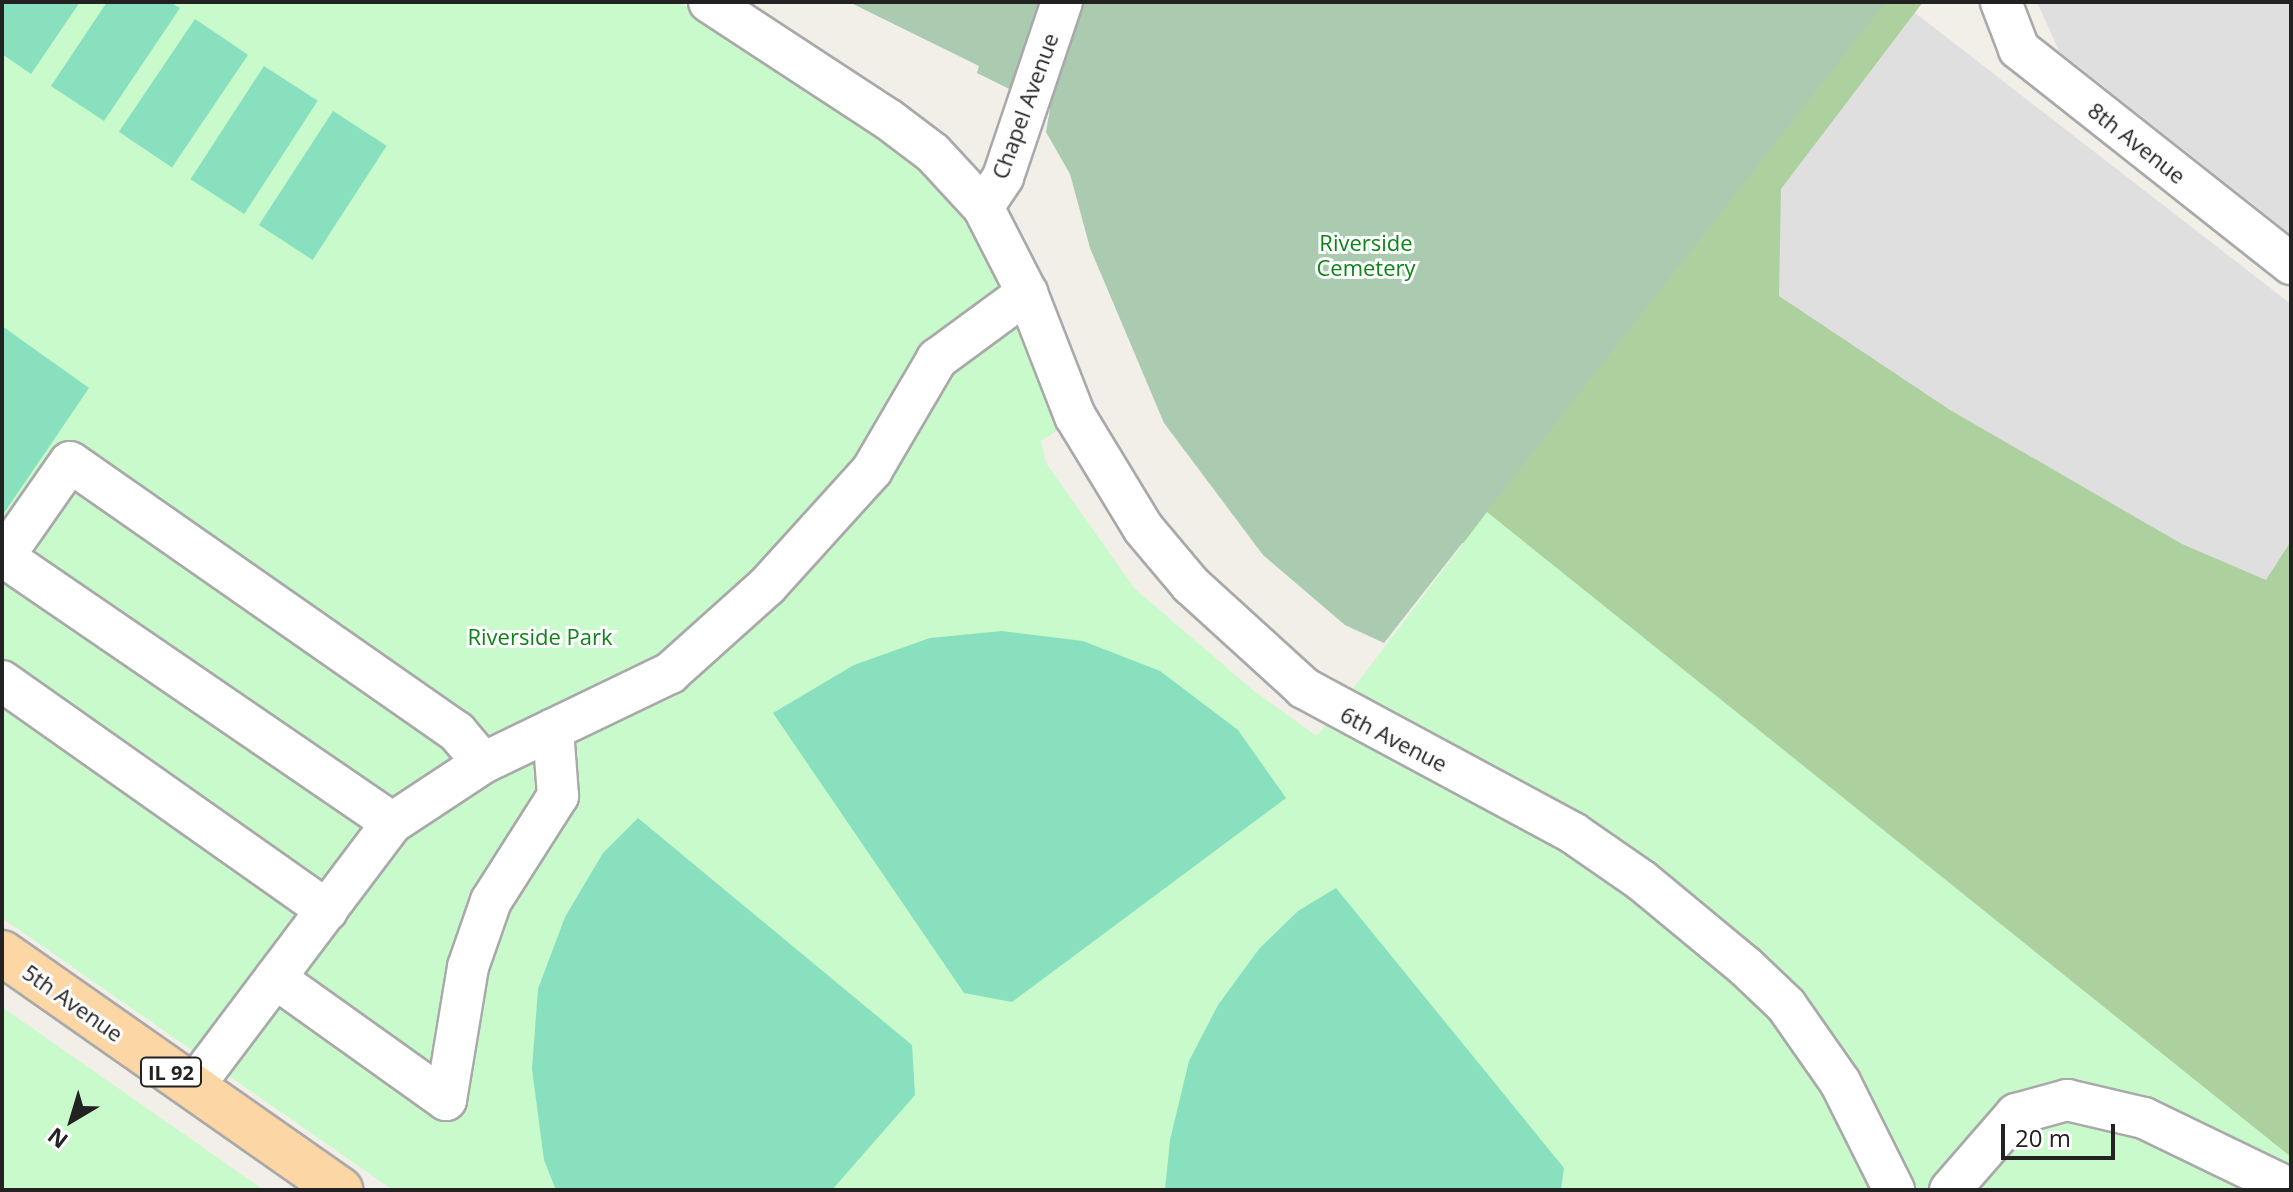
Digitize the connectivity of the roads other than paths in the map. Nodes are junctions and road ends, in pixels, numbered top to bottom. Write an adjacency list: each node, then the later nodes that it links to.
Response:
1 (709, 2): 4 (street, 6th Avenue)
2 (1062, 2): 4 (street, Chapel Avenue)
3 (2001, 5): 5 (street, 8th Avenue)
4 (983, 207): 6 (street, 6th Avenue)
5 (2291, 264)
6 (1027, 293): 9 (street); 18 (street, 6th Avenue)
7 (3, 558): 10 (street); 11 (street)
8 (2, 681): 12 (street)
9 (553, 729): 10 (street); 14 (street)
10 (483, 763): 11 (street)
11 (392, 823): 12 (street)
12 (327, 910): 14 (street)
13 (2, 953): 15 (main road, 5th Avenue / IL 92)
14 (275, 978): 15 (street)
15 (193, 1087): 17 (main road, 5th Avenue / IL 92)
16 (2291, 1189): 19 (street)
17 (340, 1190)
18 (1894, 1190)
19 (1950, 1190)

